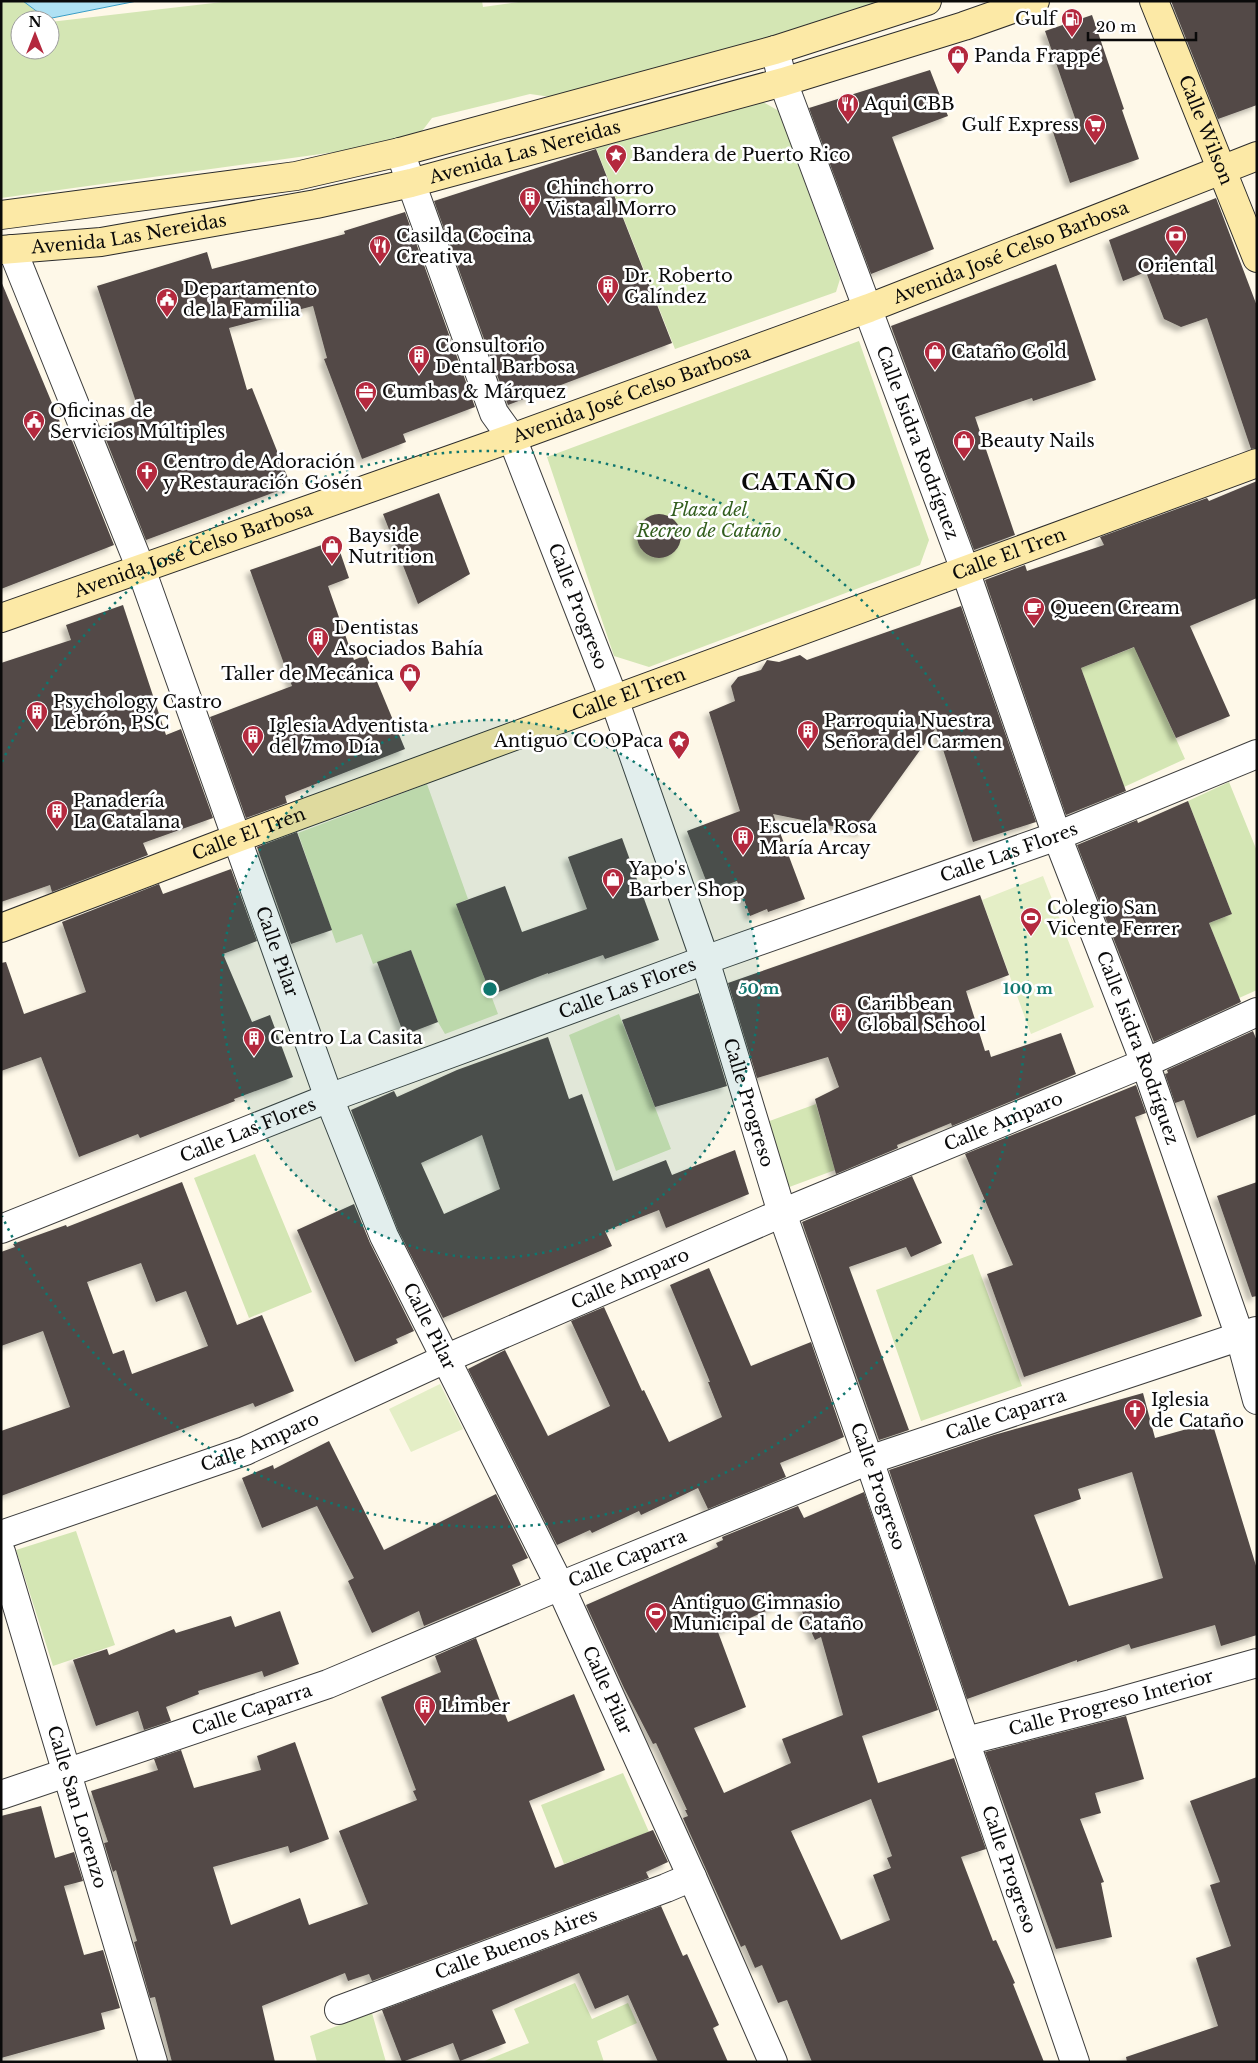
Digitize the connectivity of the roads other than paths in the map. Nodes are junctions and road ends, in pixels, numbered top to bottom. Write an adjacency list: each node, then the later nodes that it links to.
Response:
1 (928, 1): 4 (main road, Avenida Las Nereidas)
2 (1035, 1): 5 (main road, Avenida Las Nereidas)
3 (1154, 1): 8 (main road, Calle Wilson)
4 (775, 50): 5 (street, Calle Isidra Rodríguez); 6 (main road, Avenida Las Nereidas)
5 (783, 82): 9 (main road, Avenida Las Nereidas); 13 (street, Calle Isidra Rodríguez)
6 (400, 152): 9 (street, Calle Progreso); 10 (main road, Avenida Las Nereidas)
7 (1257, 156): 8 (main road, Avenida José Celso Barbosa)
8 (1221, 169): 12 (main road, Calle Wilson); 13 (main road, Avenida José Celso Barbosa)
9 (411, 183): 11 (main road, Avenida Las Nereidas); 14 (street, Calle Progreso)
10 (1, 215)
11 (7, 249): 16 (street, Calle Pilar)
12 (1257, 258)
13 (868, 308): 14 (main road, Avenida José Celso Barbosa); 17 (street, Calle Isidra Rodríguez)
14 (512, 438): 16 (main road, Avenida José Celso Barbosa); 19 (street, Calle Progreso)
15 (1257, 463): 17 (main road, Calle El Tren)
16 (141, 569): 18 (main road, Avenida José Celso Barbosa); 22 (street, Calle Pilar)
17 (965, 570): 19 (main road, Calle El Tren); 21 (street, Calle Isidra Rodríguez)
18 (1, 618)
19 (614, 699): 22 (main road, Calle El Tren); 24 (street, Calle Progreso)
20 (1257, 754): 21 (street, Calle Las Flores)
21 (1057, 836): 24 (street, Calle Las Flores); 26 (street, Calle Isidra Rodríguez)
22 (237, 838): 23 (main road, Calle El Tren); 27 (street, Calle Pilar)
23 (1, 928)
24 (705, 960): 27 (street, Calle Las Flores); 28 (street, Calle Progreso)
25 (1257, 1012): 26 (street, Calle Amparo)
26 (1146, 1063): 28 (street, Calle Amparo); 30 (street, Calle Isidra Rodríguez)
27 (329, 1098): 29 (street, Calle Las Flores); 31 (street, Calle Pilar)
28 (782, 1213): 31 (street, Calle Amparo); 33 (street, Calle Progreso)
29 (1, 1229)
30 (1248, 1334): 32 (street, Calle Isidra Rodríguez); 33 (street, Calle Caparra)
31 (445, 1359): 34 (street, Calle Amparo); 36 (street, Calle Pilar)
32 (1257, 1400)
33 (869, 1460): 36 (street, Calle Caparra); 38 (street, Calle Progreso)
34 (1, 1535)
35 (1, 1552): 39 (street, Calle San Lorenzo)
36 (560, 1586): 39 (street, Calle Caparra); 41 (street, Calle Pilar)
37 (1257, 1663): 38 (street, Calle Progreso Interior)
38 (966, 1740): 45 (street, Calle Progreso)
39 (67, 1772): 40 (street, Calle Caparra); 43 (street, Calle San Lorenzo)
40 (1, 1795)
41 (692, 1877): 42 (street, Calle Buenos Aires); 44 (street, Calle Pilar)
42 (339, 2010)
43 (146, 2060)
44 (773, 2062)
45 (1075, 2062)

